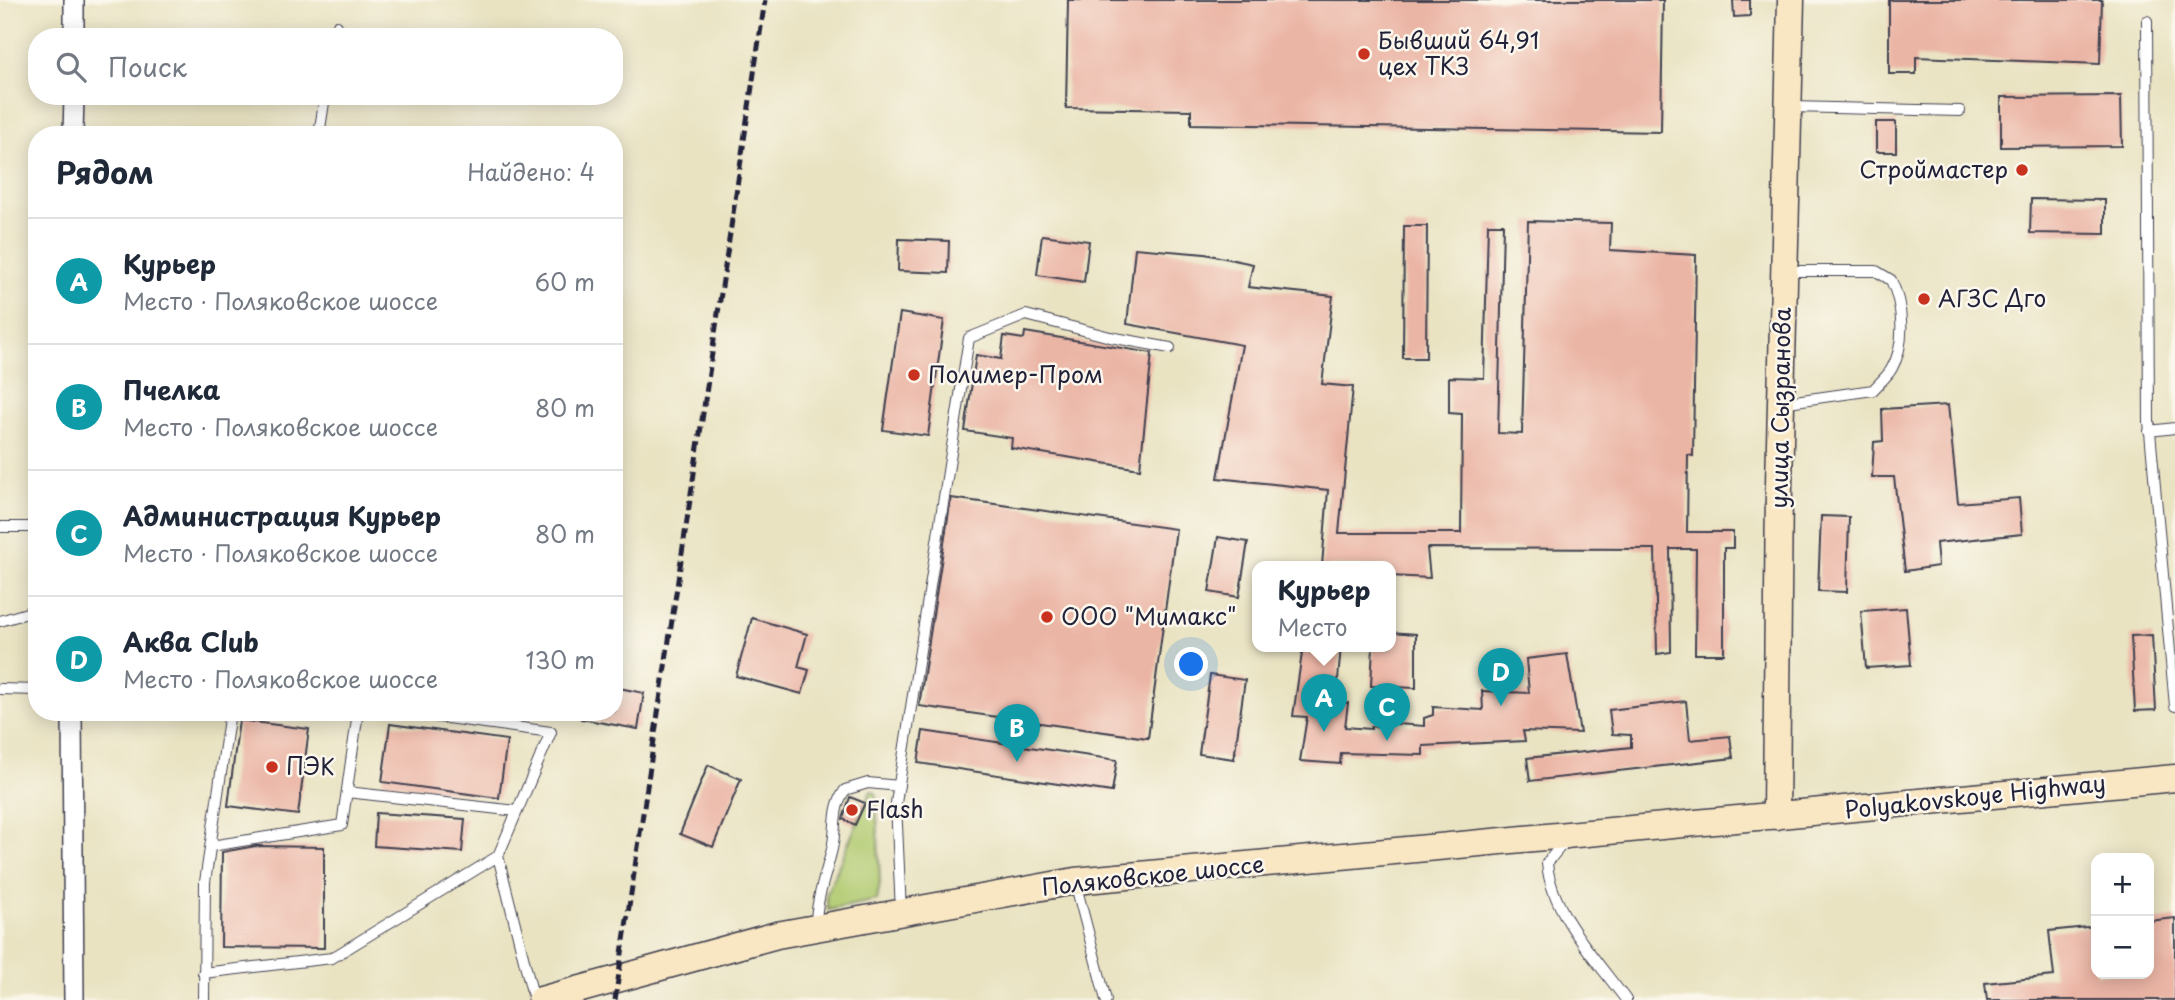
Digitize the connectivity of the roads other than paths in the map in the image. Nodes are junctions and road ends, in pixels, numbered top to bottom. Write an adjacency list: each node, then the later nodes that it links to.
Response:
1 (75, 0): 4 (street)
2 (1791, 0): 7 (street, улица Сызранова)
3 (2147, 21): 15 (lane)
4 (74, 28)
5 (74, 105): 9 (street)
6 (324, 105): 10 (lane)
7 (1787, 107): 8 (lane); 11 (street, улица Сызранова)
8 (1960, 111)
9 (73, 126)
10 (320, 126)
11 (1784, 271): 13 (street, улица Сызранова); 13 (lane)
12 (1170, 348): 28 (lane)
13 (1781, 403): 31 (street, улица Сызранова)
14 (2175, 428): 15 (lane)
15 (2150, 430): 22 (lane)
16 (0, 527): 17 (lane)
17 (28, 527)
18 (28, 613): 19 (lane)
19 (0, 621)
20 (0, 689): 21 (lane)
21 (28, 690)
22 (2175, 706)
23 (72, 721): 39 (street)
24 (229, 721): 33 (lane)
25 (357, 721): 29 (lane)
26 (469, 721): 30 (lane)
27 (2175, 778): 31 (street, Polyakovskoye Highway)
28 (899, 786): 36 (lane); 37 (lane)
29 (347, 792): 30 (lane); 33 (lane)
30 (517, 811): 34 (lane)
31 (1776, 816): 32 (street, Поляковское шоссе)
32 (1582, 834): 35 (street, Поляковское шоссе); 44 (lane)
33 (211, 845): 38 (lane)
34 (498, 856): 38 (lane); 41 (lane)
35 (1075, 881): 36 (street, Поляковское шоссе); 43 (lane)
36 (901, 912): 37 (street, Поляковское шоссе)
37 (816, 928): 42 (street, Поляковское шоссе)
38 (203, 973): 40 (lane)
39 (74, 1000)
40 (204, 1000)
41 (534, 1000)
42 (541, 1000)
43 (1106, 1000)
44 (1626, 1000)

